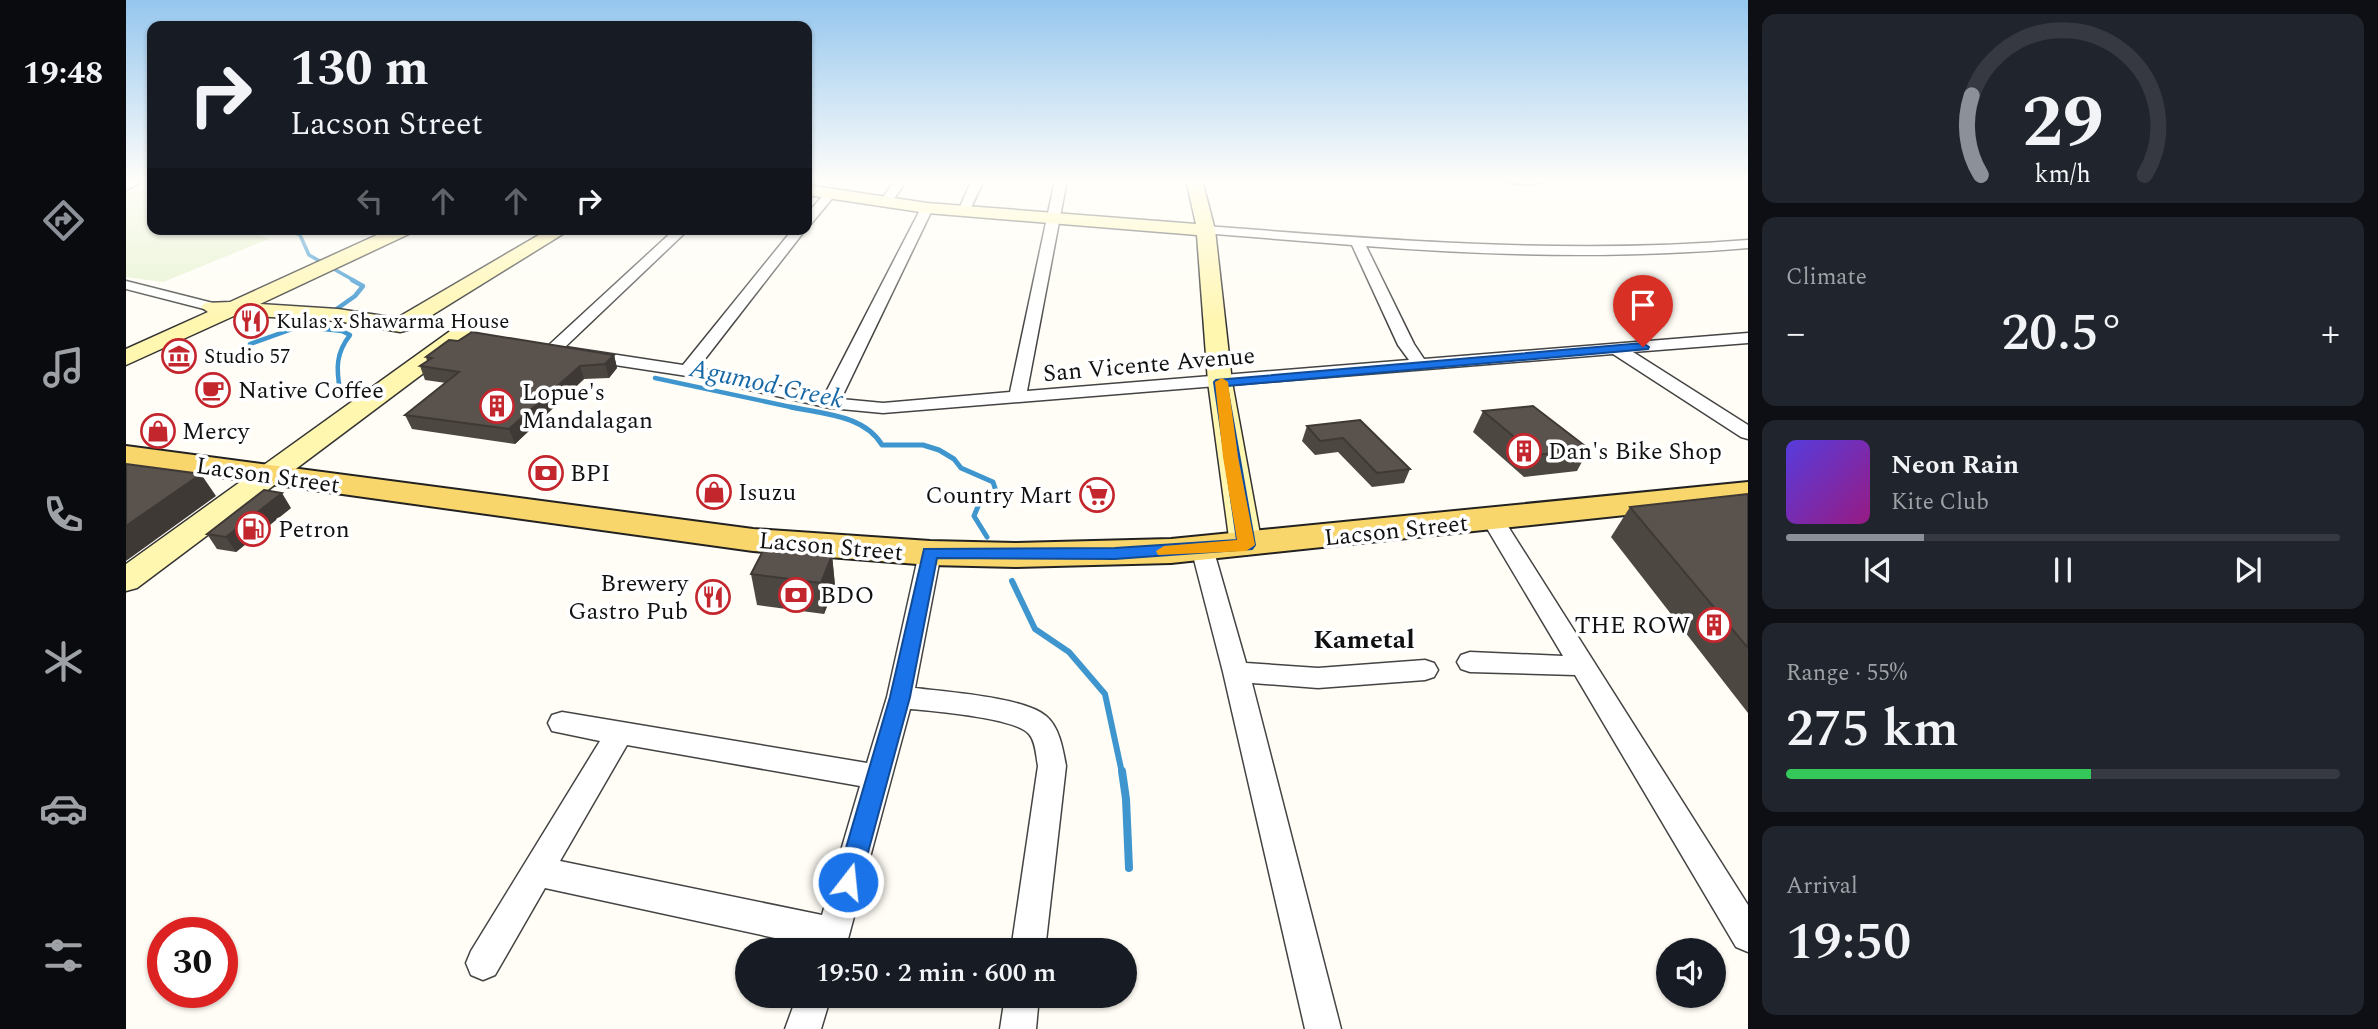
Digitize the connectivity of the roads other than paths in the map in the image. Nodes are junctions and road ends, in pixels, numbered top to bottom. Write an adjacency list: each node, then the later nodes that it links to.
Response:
1 (917, 228): 24 (street)
2 (1051, 228): 23 (street)
3 (1178, 228): 4 (street)
4 (1206, 230): 10 (street); 22 (street)
5 (374, 235): 12 (street)
6 (390, 235): 12 (street)
7 (552, 235): 15 (street)
8 (677, 235): 21 (street, San Vicente Avenue)
9 (795, 235): 21 (street)
10 (1357, 241): 11 (street); 20 (street)
11 (1748, 244)
12 (339, 255): 14 (street)
13 (126, 285): 14 (street)
14 (222, 307): 15 (street); 17 (street); 19 (street)
15 (400, 324): 27 (street)
16 (1748, 338): 18 (street, San Vicente Avenue)
17 (126, 346)
18 (1617, 349): 20 (street, San Vicente Avenue); 25 (street)
19 (126, 358)
20 (1421, 366): 22 (street, San Vicente Avenue)
21 (687, 372): 24 (street, San Vicente Avenue)
22 (1220, 382): 23 (street, San Vicente Avenue); 30 (street)
23 (1017, 399): 24 (street, San Vicente Avenue)
24 (830, 403)
25 (1748, 433)
26 (126, 455): 27 (main road, Lacson Street)
27 (268, 475): 32 (main road, Lacson Street); 33 (street)
28 (1748, 492): 29 (main road, Lacson Street)
29 (1493, 520): 30 (main road, Lacson Street); 35 (street)
30 (1246, 545): 31 (main road, Lacson Street)
31 (1202, 548): 32 (main road, Lacson Street); 37 (street)
32 (930, 553): 38 (street)
33 (126, 580)
34 (1470, 662): 35 (street)
35 (1581, 666): 43 (street)
36 (1425, 670): 37 (street)
37 (1236, 673): 52 (street)
38 (900, 697): 41 (street); 46 (street)
39 (562, 723): 40 (street)
40 (619, 734): 41 (street); 42 (street)
41 (878, 777): 45 (street)
42 (537, 871): 44 (street); 47 (street)
43 (1748, 935)
44 (814, 938)
45 (832, 938)
46 (1030, 938)
47 (483, 963)
48 (810, 1008): 50 (street)
49 (1020, 1008): 51 (street)
50 (803, 1029)
51 (1017, 1029)
52 (1324, 1029)

